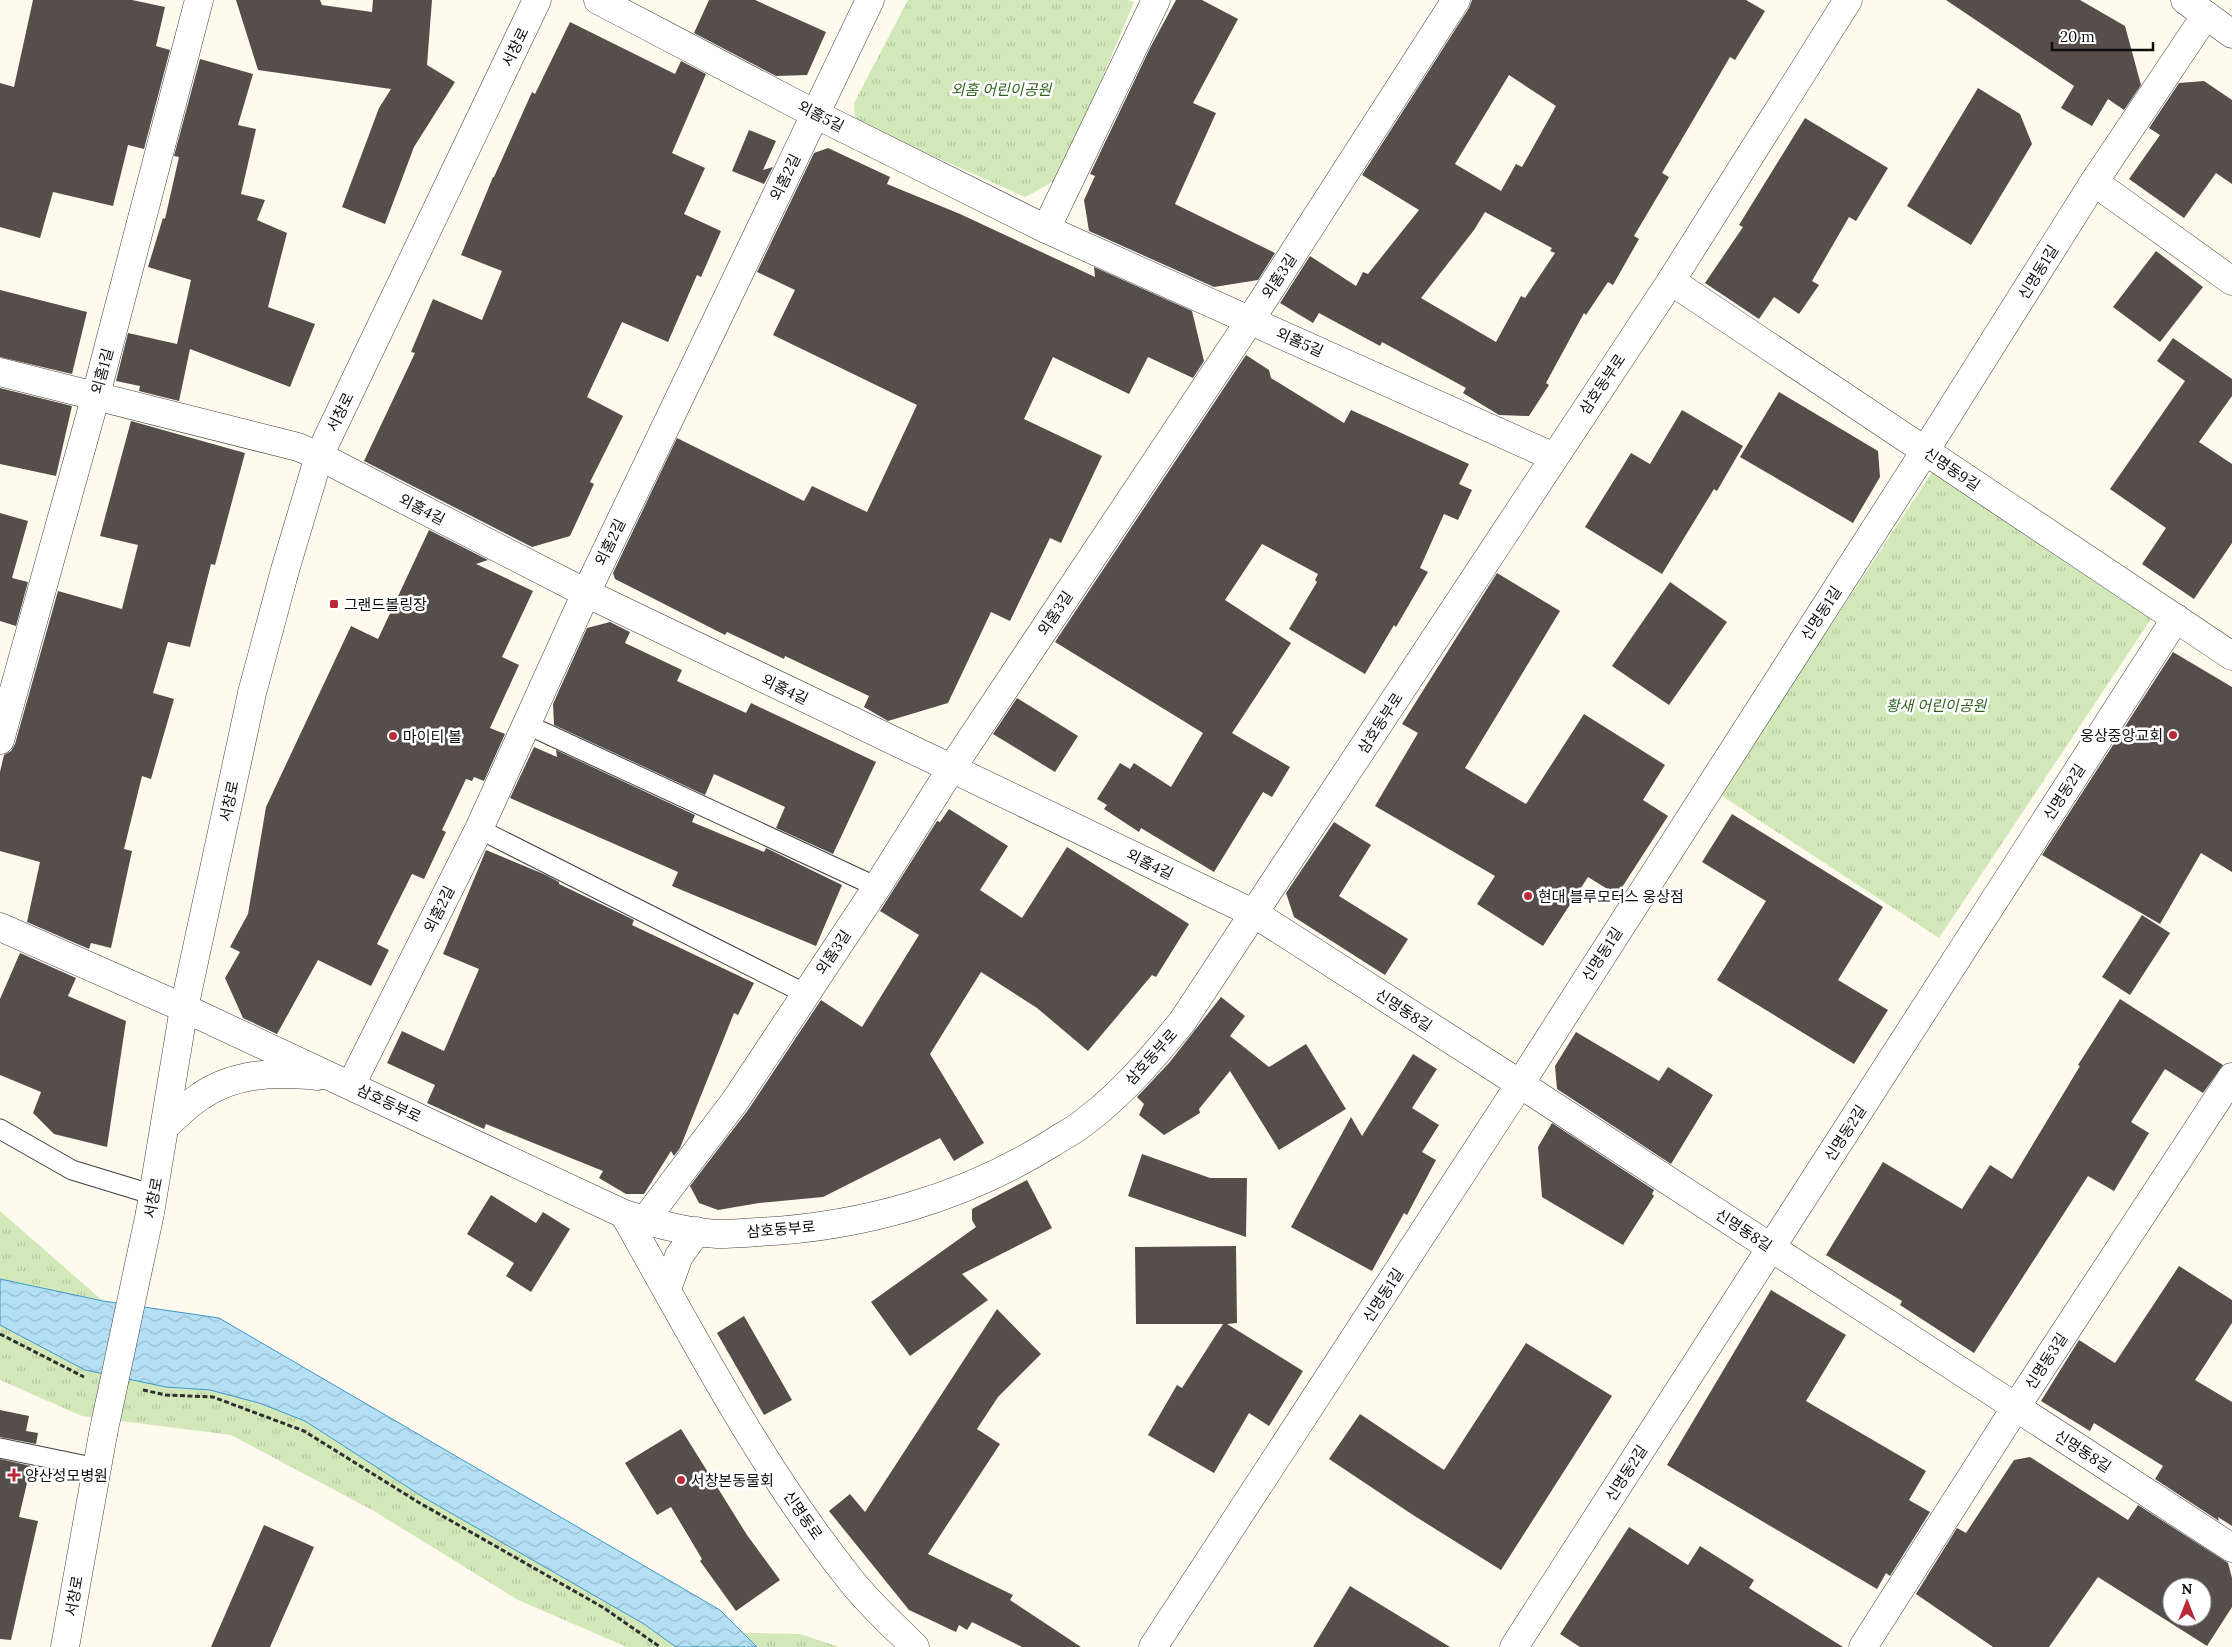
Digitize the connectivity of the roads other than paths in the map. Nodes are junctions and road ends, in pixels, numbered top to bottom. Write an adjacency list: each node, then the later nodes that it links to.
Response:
1 (199, 0): 17 (street, 외홈1길)
2 (537, 0): 19 (street, 서창로)
3 (598, 0): 10 (street, 외홈5길)
4 (870, 0): 10 (street, 외홈2길)
5 (1156, 0): 12 (street)
6 (1456, 0): 15 (street, 외홈3길)
7 (1848, 0): 13 (street, 삼호동부로)
8 (2196, 7): 9 (street); 11 (street, 신명동1길)
9 (2232, 34)
10 (815, 114): 12 (street, 외홈5길); 21 (street, 외홈2길)
11 (2094, 182): 14 (street); 18 (street, 신명동1길)
12 (1046, 229): 15 (street, 외홈5길)
13 (1671, 281): 18 (street, 신명동9길); 20 (street, 삼호동부로)
14 (2232, 281)
15 (1251, 319): 20 (street, 외홈5길); 26 (street, 외홈3길)
16 (0, 372): 17 (street, 외홈4길)
17 (96, 395): 19 (street, 외홈4길); 25 (street, 외홈1길)
18 (1925, 451): 22 (street, 신명동9길); 35 (street, 신명동1길)
19 (319, 456): 21 (street, 외홈4길); 32 (street, 서창로)
20 (1554, 457): 29 (street, 삼호동부로)
21 (586, 592): 24 (street, 외홈2길); 26 (street, 외홈4길)
22 (2176, 618): 23 (street, 신명동9길); 41 (street, 신명동2길)
23 (2232, 656)
24 (528, 725): 27 (street, 외홈2길); 28 (lane)
25 (0, 740)
26 (951, 769): 28 (street, 외홈3길); 29 (street, 외홈4길)
27 (479, 829): 31 (lane); 34 (street, 외홈2길)
28 (877, 887): 31 (street, 외홈3길)
29 (1254, 914): 35 (street, 신명동8길); 40 (street, 삼호동부로)
30 (0, 927): 32 (street, 삼호동부로)
31 (806, 994): 39 (street, 외홈3길)
32 (184, 1008): 34 (street, 삼호동부로); 36 (street, 서창로)
33 (2232, 1077): 43 (street, 신명동3길)
34 (342, 1081): 36 (street); 39 (street, 삼호동부로)
35 (1520, 1084): 41 (street, 신명동8길); 49 (street, 신명동1길)
36 (165, 1126): 38 (street, 서창로)
37 (0, 1129): 38 (lane)
38 (152, 1204): 45 (street, 서창로, bridge)
39 (634, 1217): 40 (street, 삼호동부로); 42 (street, 신명동로)
40 (697, 1231): 42 (street)
41 (1771, 1247): 43 (street, 신명동8길); 50 (street, 신명동2길)
42 (667, 1289): 48 (street, 신명동로)
43 (2016, 1407): 46 (street, 신명동8길); 51 (street, 신명동3길)
44 (0, 1448): 45 (lane)
45 (97, 1468): 47 (street, 서창로)
46 (2232, 1548)
47 (65, 1647)
48 (915, 1647)
49 (1154, 1647)
50 (1514, 1647)
51 (1863, 1647)

